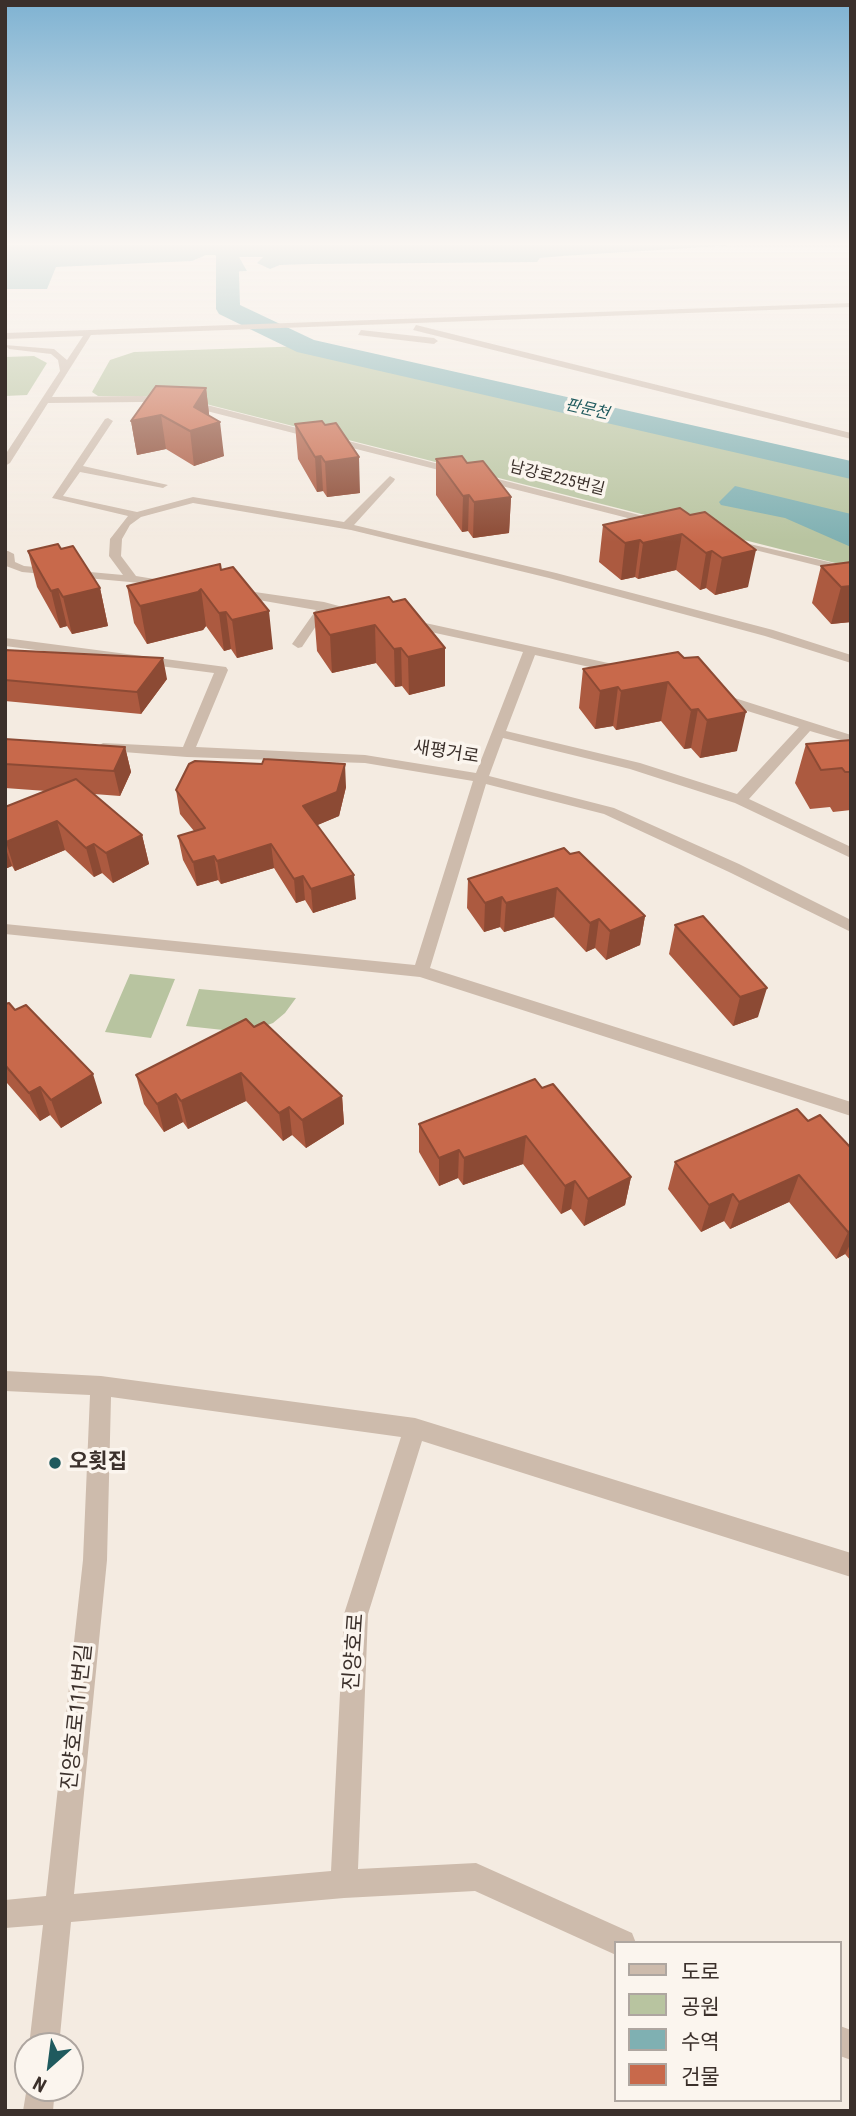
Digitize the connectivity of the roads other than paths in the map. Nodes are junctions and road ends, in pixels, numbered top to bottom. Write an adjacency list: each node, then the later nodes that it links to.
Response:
1 (82, 344): 7 (street)
2 (446, 344): 6 (street)
3 (479, 344): 6 (street)
4 (498, 344): 6 (street)
5 (5, 345): 7 (street)
6 (527, 356): 10 (street)
7 (65, 373): 8 (street)
8 (48, 400): 11 (street); 16 (street, 남강로225번길)
9 (108, 421): 12 (street)
10 (851, 436)
11 (5, 463)
12 (76, 468): 14 (street); 15 (street)
13 (390, 479): 17 (street)
14 (163, 485)
15 (136, 515): 17 (street); 21 (street)
16 (666, 524)
17 (347, 526): 30 (street)
18 (719, 538): 20 (street)
19 (8, 554): 21 (street)
20 (851, 571)
21 (132, 579): 22 (street)
22 (187, 587)
23 (214, 590): 24 (street)
24 (324, 606): 25 (street); 28 (street)
25 (376, 617)
26 (389, 619): 29 (street)
27 (5, 642): 37 (street)
28 (298, 643)
29 (531, 649): 31 (street); 34 (street)
30 (851, 659)
31 (635, 673)
32 (698, 691): 33 (street)
33 (808, 725): 35 (street); 39 (street)
34 (499, 733): 38 (street); 39 (street)
35 (851, 739)
36 (89, 746): 37 (street, 새평거로)
37 (187, 752): 38 (street, 새평거로)
38 (481, 778): 41 (street, 새평거로); 43 (street)
39 (740, 800): 40 (street)
40 (851, 853)
41 (851, 927)
42 (5, 929): 43 (street)
43 (421, 971): 44 (street)
44 (851, 1109)
45 (5, 1381): 46 (street)
46 (102, 1387): 47 (street); 50 (street, 진양호로111번길)
47 (415, 1428): 48 (street); 49 (street, 진양호로)
48 (851, 1565)
49 (344, 1884): 50 (street); 52 (street)
50 (58, 1910): 51 (street); 53 (street, 진양호로111번길)
51 (5, 1914)
52 (618, 1941)
53 (45, 2032)

